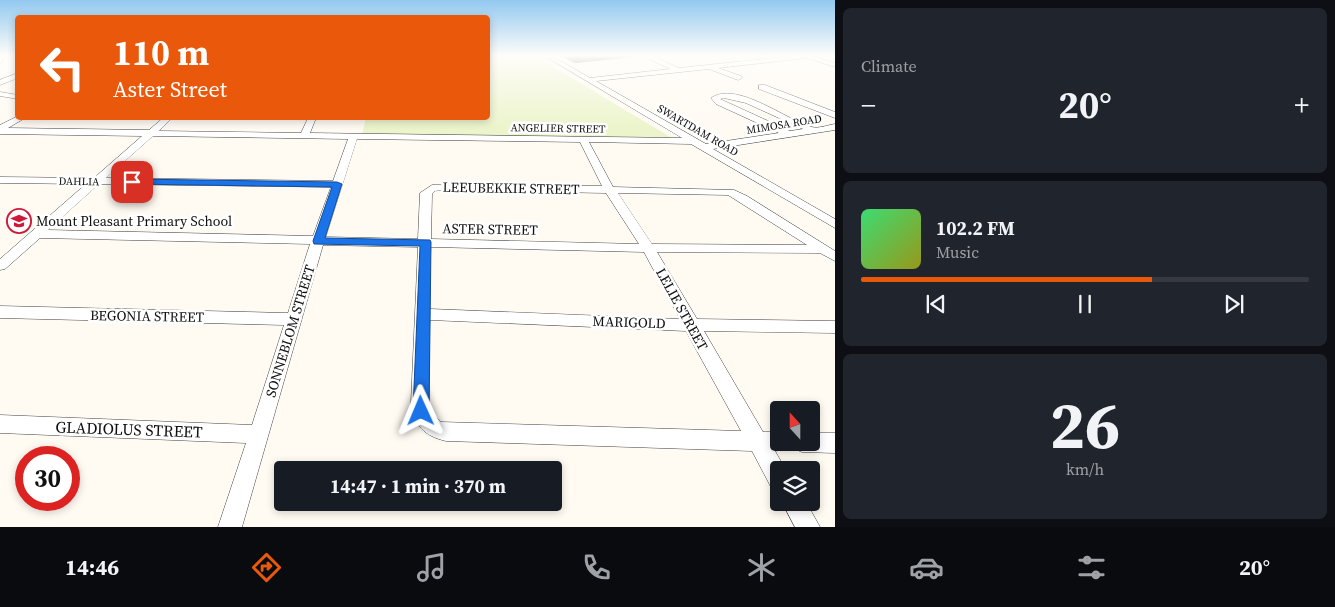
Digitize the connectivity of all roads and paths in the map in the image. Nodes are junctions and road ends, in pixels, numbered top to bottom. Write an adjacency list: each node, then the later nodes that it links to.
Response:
1 (591, 81): 18 (street, SWARTDAM ROAD)
2 (762, 87): 6 (street)
3 (0, 94): 4 (street)
4 (14, 97): 5 (street)
5 (0, 101)
6 (835, 115)
7 (18, 120): 11 (street)
8 (166, 120): 13 (street)
9 (311, 120): 15 (street)
10 (835, 127): 12 (street, MIMOSA ROAD)
11 (0, 130): 13 (street, ANGELIER STREET)
12 (813, 131): 14 (street, MIMOSA ROAD); 14 (street)
13 (150, 133): 15 (street, ANGELIER STREET); 21 (street)
14 (789, 134): 19 (street, MIMOSA ROAD)
15 (304, 136): 16 (street, ANGELIER STREET)
16 (354, 137): 17 (street, ANGELIER STREET); 22 (street, SONNEBLOM STREET)
17 (583, 140): 18 (street, ANGELIER STREET); 23 (street, LELIE STREET)
18 (696, 141): 19 (street, SWARTDAM ROAD)
19 (706, 148): 24 (street, SWARTDAM ROAD)
20 (0, 180): 21 (street, DAHLIA)
21 (95, 181): 22 (street, DAHLIA); 25 (street)
22 (337, 184): 26 (street, SONNEBLOM STREET)
23 (609, 190): 27 (street, LEEUBEKKIE STREET); 28 (street, LELIE STREET); 29 (street, LEEUBEKKIE STREET)
24 (835, 224)
25 (36, 234): 26 (street, ASTER STREET); 31 (street)
26 (318, 241): 27 (street, ASTER STREET); 34 (street, SONNEBLOM STREET)
27 (426, 242): 28 (street, ASTER STREET); 33 (street, LEEUBEKKIE STREET)
28 (648, 248): 29 (street, ASTER STREET); 35 (street, LELIE STREET)
29 (822, 249): 30 (street, LEEUBEKKIE STREET)
30 (835, 257)
31 (0, 266)
32 (0, 312): 34 (street, BEGONIA STREET)
33 (423, 314): 35 (street, MARIGOLD); 39 (street, LEEUBEKKIE STREET)
34 (294, 319): 38 (street, SONNEBLOM STREET)
35 (691, 325): 36 (street, MARIGOLD); 39 (street, LELIE STREET)
36 (835, 327)
37 (0, 424): 38 (street, GLADIOLUS STREET)
38 (258, 434): 45 (street, SONNEBLOM STREET)
39 (756, 441): 40 (street, LEEUBEKKIE STREET); 43 (street, LELIE STREET)
40 (770, 442)
41 (820, 443): 42 (street)
42 (835, 443)
43 (770, 464)
44 (798, 511): 46 (street)
45 (230, 527)
46 (808, 527)

